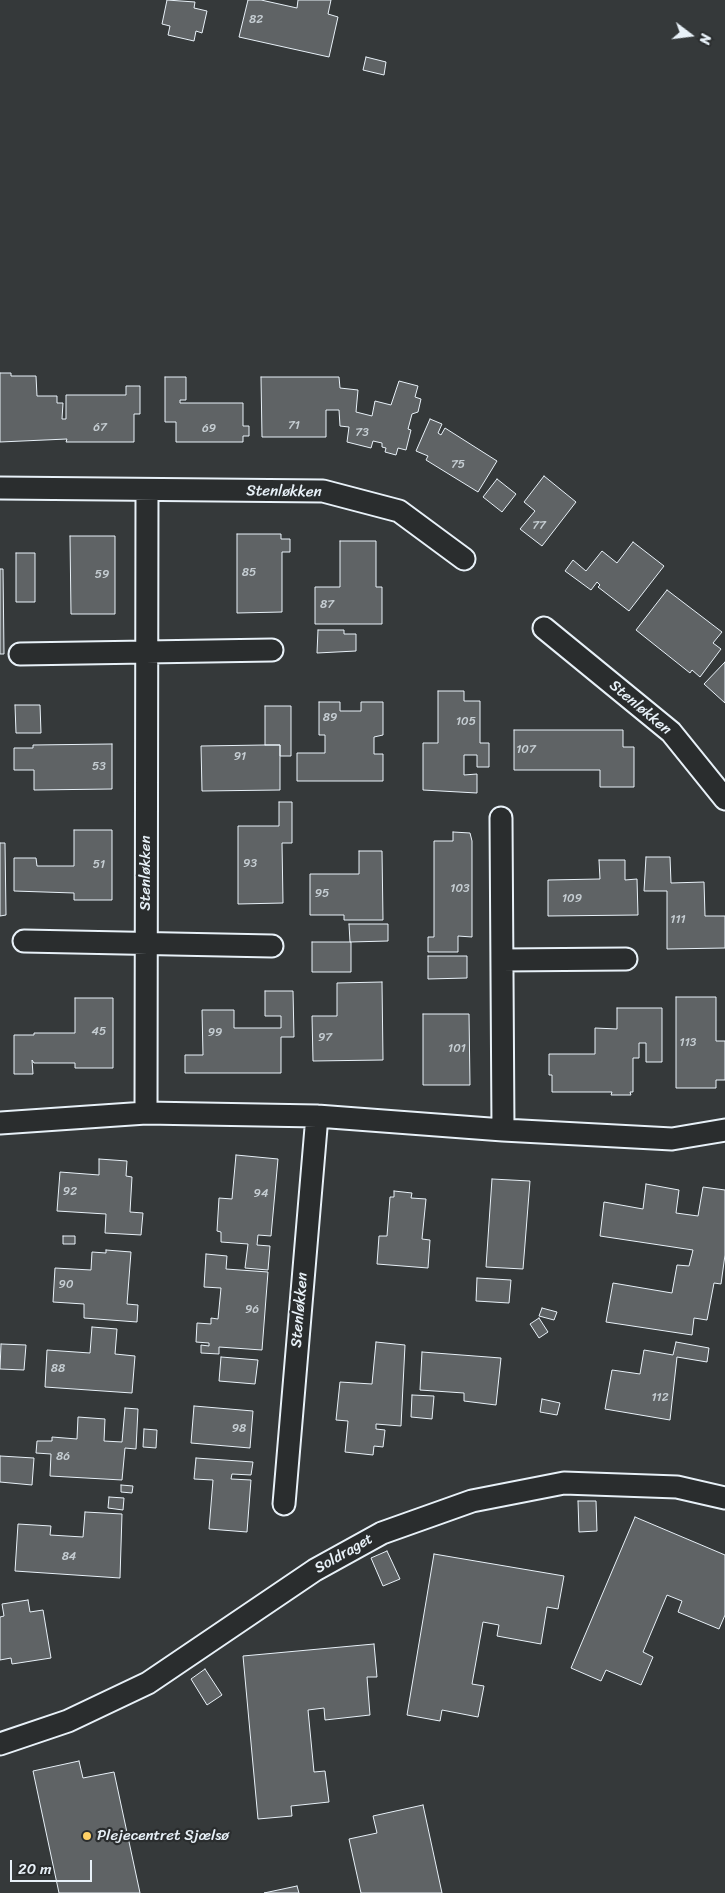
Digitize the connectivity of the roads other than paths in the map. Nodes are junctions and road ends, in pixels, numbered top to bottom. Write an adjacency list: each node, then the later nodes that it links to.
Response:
1 (0, 488): 2 (street, Stenløkken)
2 (146, 490): 3 (street, Stenløkken); 6 (street, Stenløkken)
3 (464, 559)
4 (544, 628): 8 (street, Stenløkken)
5 (272, 650): 6 (street)
6 (146, 652): 7 (street); 11 (street, Stenløkken)
7 (20, 654)
8 (725, 799)
9 (501, 818): 14 (street)
10 (24, 941): 11 (street)
11 (146, 943): 12 (street); 15 (street, Stenløkken)
12 (272, 946)
13 (626, 959): 14 (street)
14 (502, 960): 18 (street)
15 (146, 1112): 16 (street); 17 (street)
16 (317, 1116): 18 (street); 21 (street, Stenløkken)
17 (0, 1123)
18 (503, 1130): 19 (street)
19 (725, 1130)
20 (725, 1498): 22 (street, Soldraget)
21 (284, 1504)
22 (0, 1744)

